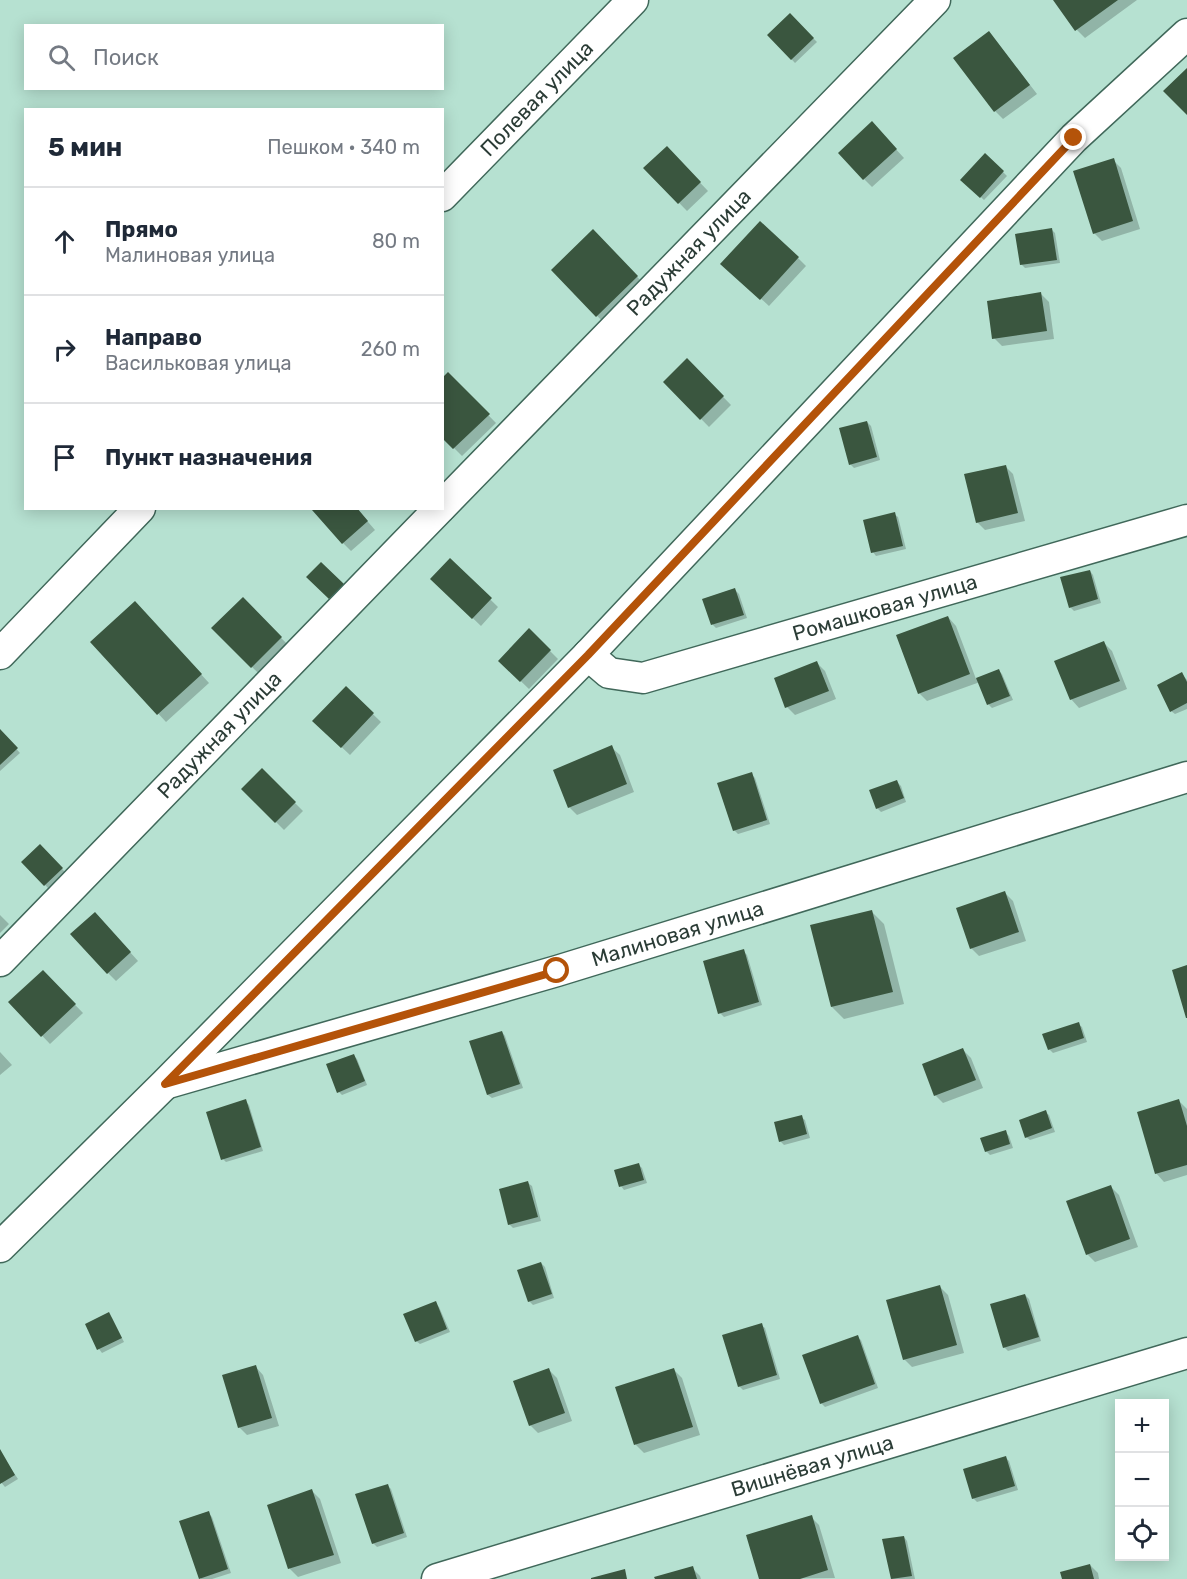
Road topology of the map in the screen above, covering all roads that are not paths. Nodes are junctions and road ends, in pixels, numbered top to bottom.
1 (633, 0) edge
2 (935, 0) edge
3 (1187, 34) edge
4 (444, 194) edge
5 (444, 504) edge
6 (139, 510) edge
7 (438, 510) edge
8 (1187, 520) edge
9 (0, 654) edge
10 (588, 655) junction
11 (1187, 777) edge
12 (0, 961) edge
13 (165, 1084) junction
14 (0, 1247) edge
15 (1187, 1353) edge
16 (436, 1579) edge

1 - 4 street, Полевая улица
2 - 5 street, Радужная улица
3 - 10 street
6 - 9 street
7 - 12 street, Радужная улица
8 - 10 street, Ромашковая улица
10 - 13 street
11 - 13 street, Малиновая улица
13 - 14 street
15 - 16 street, Вишнёвая улица

